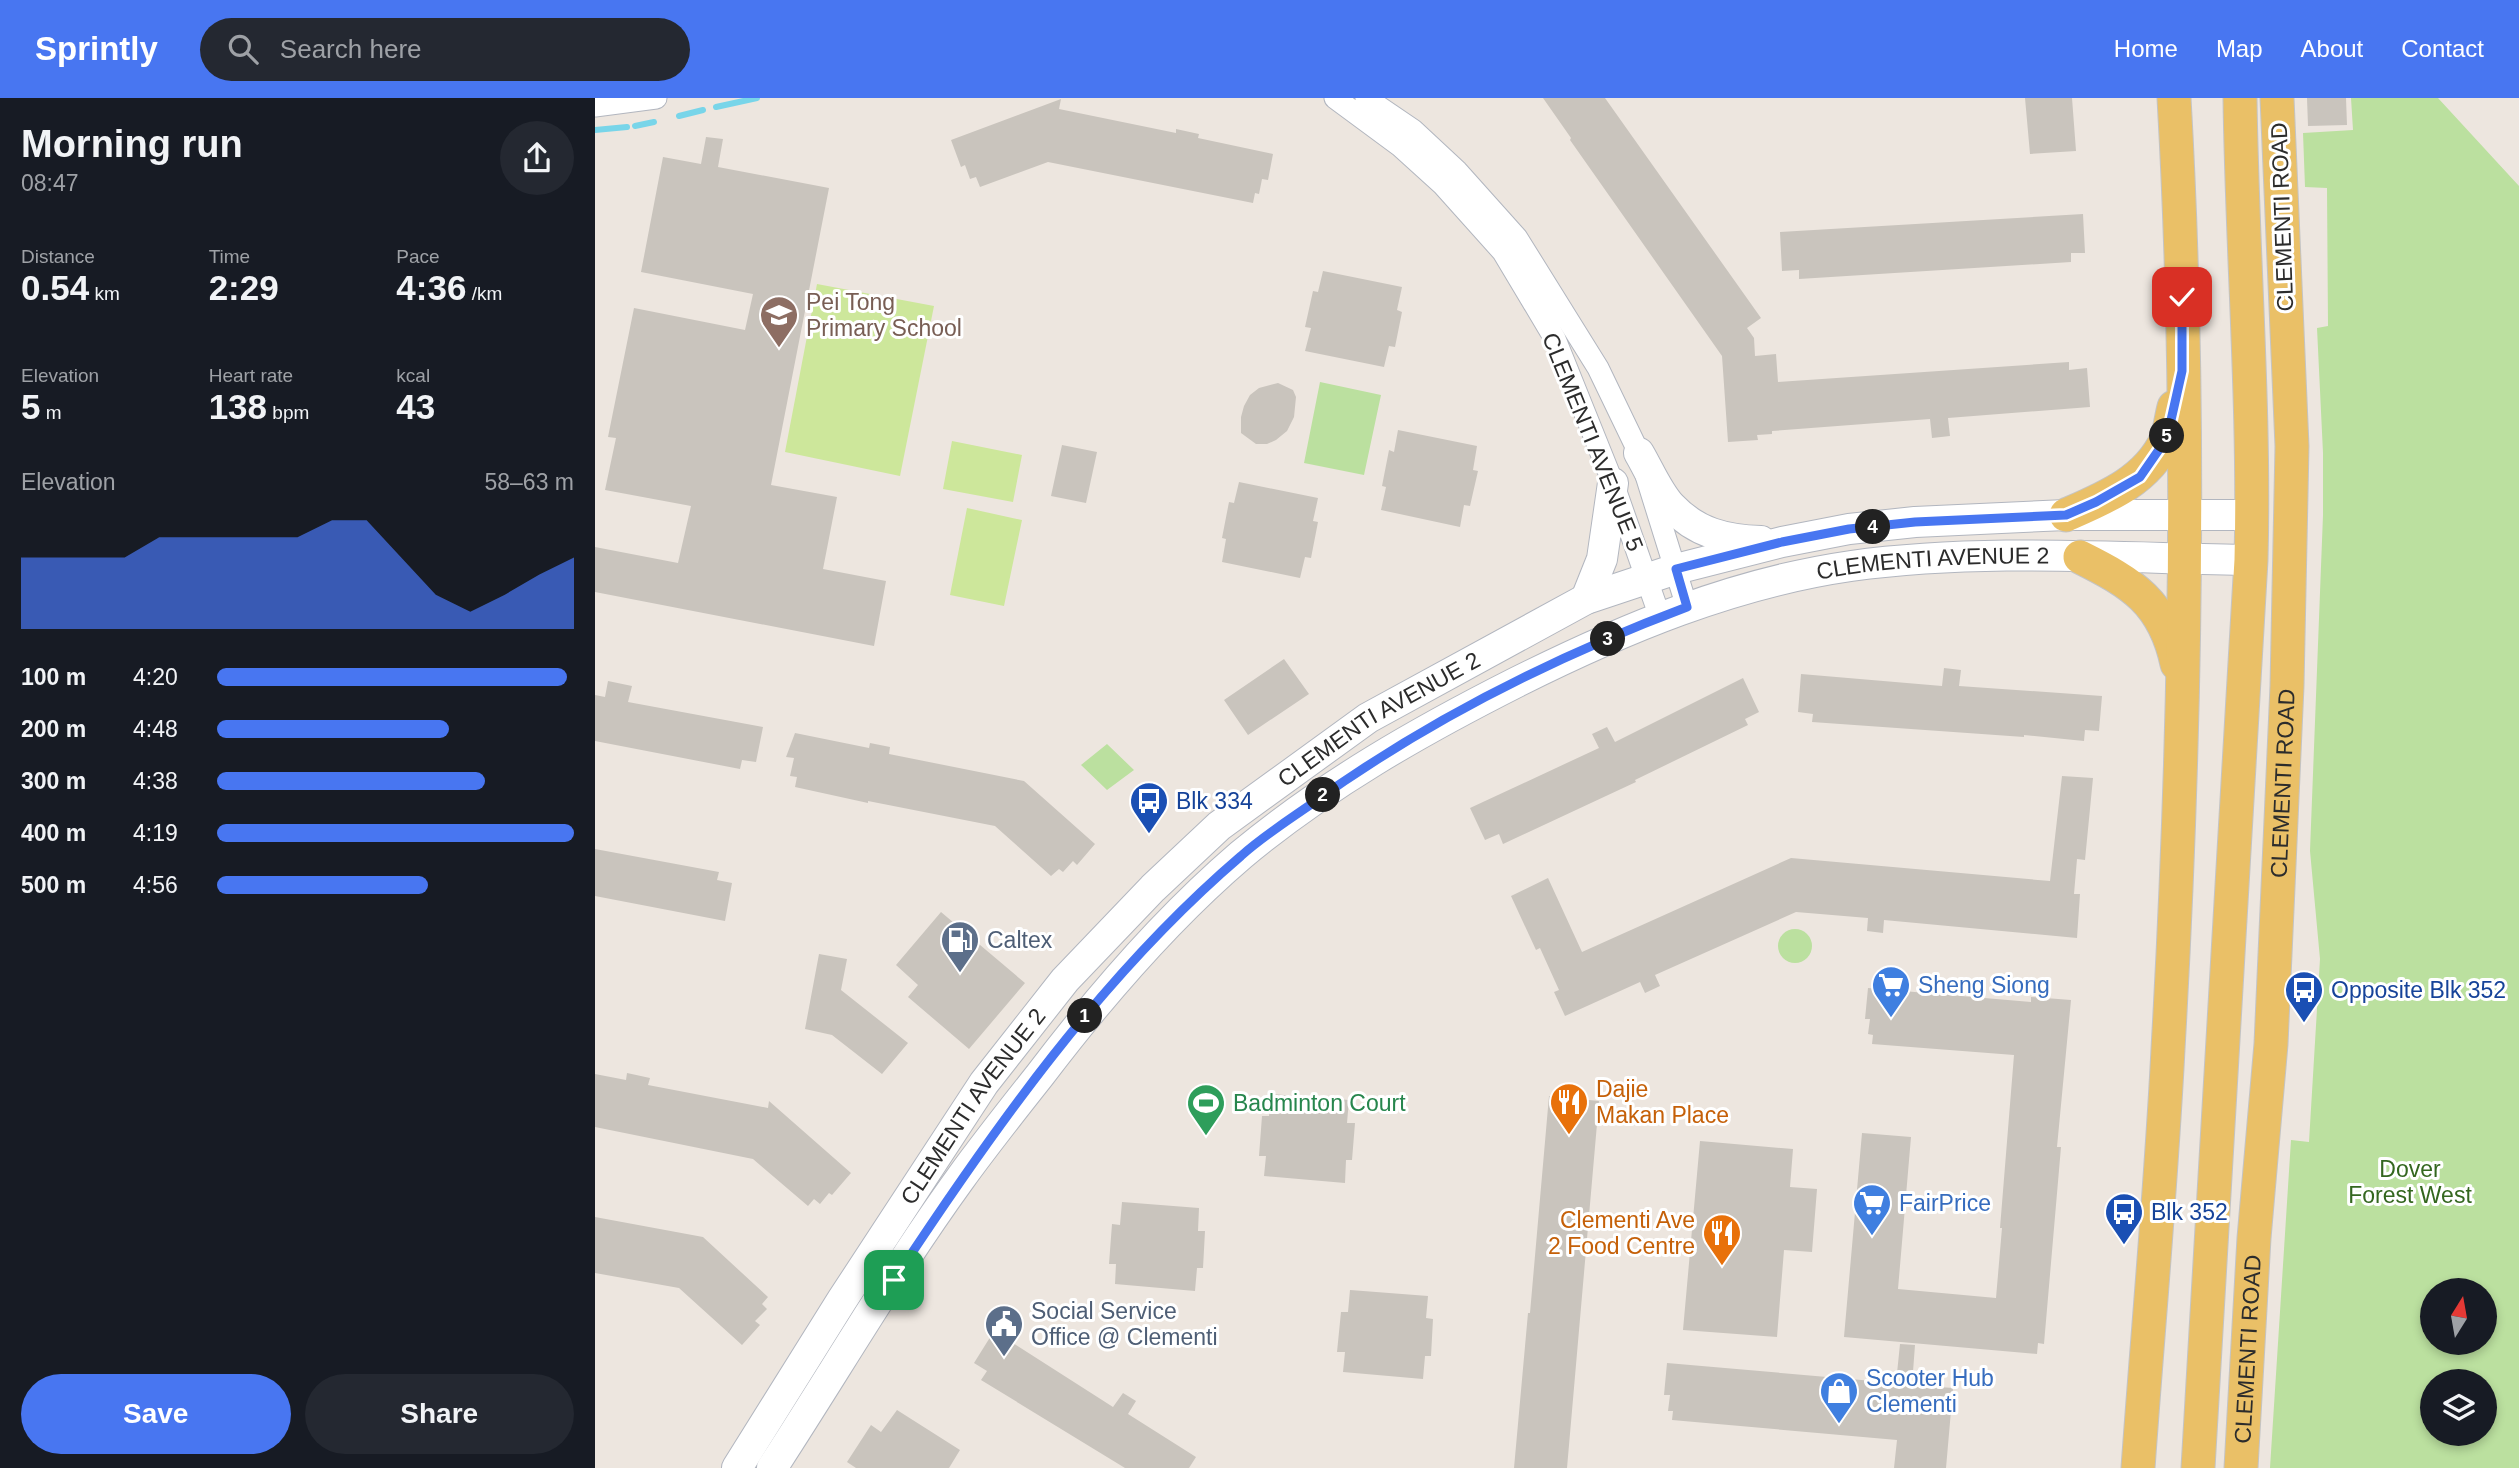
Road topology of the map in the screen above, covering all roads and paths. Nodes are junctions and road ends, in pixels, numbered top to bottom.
1 (656, 98) edge
2 (1335, 98) edge
3 (1366, 98) edge
4 (2174, 98) edge
5 (2240, 98) edge
6 (2277, 98) edge
7 (595, 106) edge
8 (2182, 371) junction
9 (1639, 453) junction
10 (1613, 483) junction
11 (2066, 515) junction
12 (2184, 515) junction
13 (2252, 515) junction
14 (1782, 542) junction
15 (2080, 557) junction
16 (2184, 559) junction
17 (2251, 560) junction
18 (1676, 569) junction
19 (1647, 579) junction
20 (1586, 599) junction
21 (1673, 612) junction
22 (1495, 648) junction
23 (1515, 683) junction
24 (2183, 690) junction
25 (2254, 1238) junction
26 (2204, 1396) junction
27 (737, 1468) edge
28 (772, 1468) edge
29 (2137, 1468) edge
30 (2198, 1468) edge
31 (2241, 1468) edge

1 - 7 street
2 - 10 street, CLEMENTI AVENUE 5
3 - 9 street, CLEMENTI AVENUE 5
4 - 8 main road
5 - 13 main road, CLEMENTI ROAD
6 - 25 main road, CLEMENTI ROAD
8 - 11 main road
8 - 12 main road
9 - 14 main road
9 - 18 street, CLEMENTI AVENUE 5
10 - 19 street, CLEMENTI AVENUE 5
10 - 20 main road
11 - 12 main road, CLEMENTI AVENUE 2
11 - 14 main road, CLEMENTI AVENUE 2
12 - 13 main road, CLEMENTI AVENUE 2
12 - 16 main road
13 - 17 main road, CLEMENTI ROAD
14 - 18 main road, CLEMENTI AVENUE 2
15 - 16 main road, CLEMENTI AVENUE 2
15 - 21 main road, CLEMENTI AVENUE 2
15 - 24 main road
16 - 17 main road, CLEMENTI AVENUE 2
16 - 24 main road
17 - 26 main road, CLEMENTI ROAD
18 - 19 main road, CLEMENTI AVENUE 2
18 - 21 street, CLEMENTI AVENUE 5
19 - 20 main road, CLEMENTI AVENUE 2
19 - 21 street, CLEMENTI AVENUE 5
20 - 22 main road, CLEMENTI AVENUE 2
21 - 23 main road, CLEMENTI AVENUE 2
22 - 23 main road
22 - 27 main road, CLEMENTI AVENUE 2
23 - 28 main road, CLEMENTI AVENUE 2
24 - 29 main road
25 - 26 main road
25 - 31 main road, CLEMENTI ROAD
26 - 30 main road, CLEMENTI ROAD

